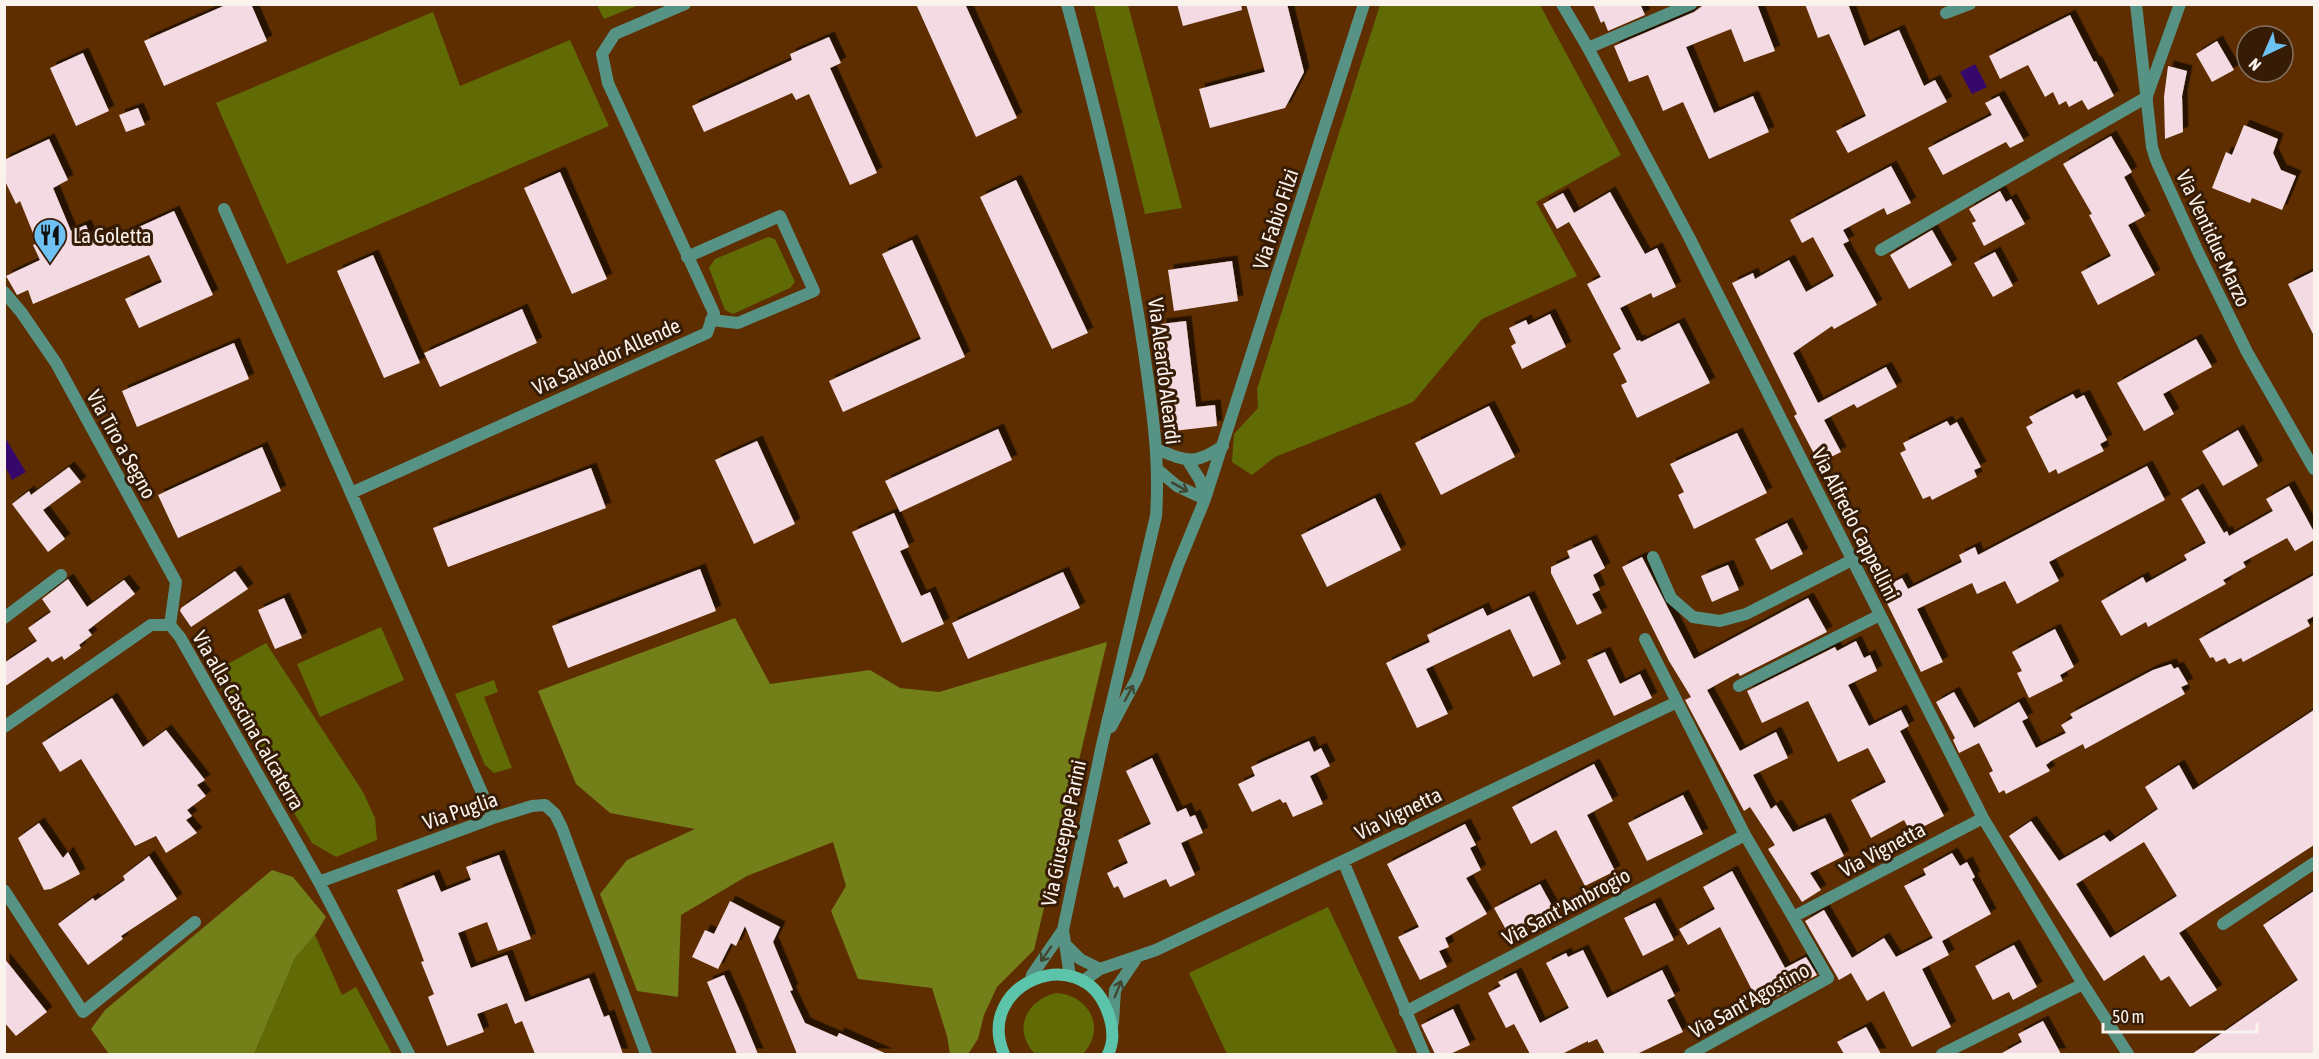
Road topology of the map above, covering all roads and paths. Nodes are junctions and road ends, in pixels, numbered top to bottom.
1 (685, 4) edge
2 (1067, 4) edge
3 (1364, 4) edge
4 (1562, 4) edge
5 (1691, 4) edge
6 (1970, 4) edge
7 (2136, 4) edge
8 (2180, 4) edge
9 (1946, 13) dead end
10 (1588, 48) junction
11 (2147, 97) junction
12 (224, 209) dead end
13 (1881, 250) dead end
14 (687, 257) junction
15 (4, 292) edge
16 (711, 320) junction
17 (1223, 446) junction
18 (1156, 449) junction
19 (1188, 461) junction
20 (1157, 469) junction
21 (2314, 469) edge
22 (351, 493) junction
23 (1205, 499) junction
24 (1653, 557) dead end
25 (1852, 560) junction
26 (61, 575) dead end
27 (1880, 615) junction
28 (4, 618) edge
29 (170, 625) junction
30 (1645, 639) dead end
31 (1739, 686) dead end
32 (1677, 702) junction
33 (4, 727) edge
34 (1102, 745) junction
35 (493, 818) junction
36 (1983, 818) junction
37 (1745, 835) junction
38 (1343, 861) junction
39 (2314, 863) edge
40 (319, 882) junction
41 (4, 890) edge
42 (1793, 917) junction
43 (195, 922) dead end
44 (2223, 924) dead end
45 (1064, 930) junction
46 (1065, 944) junction
47 (1136, 958) junction
48 (1100, 969) junction
49 (1070, 976) junction
50 (1031, 979) junction
51 (1083, 981) junction
52 (2083, 984) junction
53 (1406, 1012) junction
54 (1113, 1023) junction
55 (1113, 1051) edge
56 (1000, 1052) edge
57 (409, 1054) edge
58 (646, 1054) edge
59 (1424, 1054) edge
60 (1690, 1054) edge
61 (1942, 1054) edge
62 (2128, 1054) edge

1 - 14 street, Via Salvador Allende
2 - 18 street, Via Aleardo Aleardi
3 - 17 street, Via Fabio Filzi
4 - 10 street, Via Alfredo Cappellini
5 - 10 street
6 - 9 street
7 - 11 street, Via Ventidue Marzo
8 - 11 street
10 - 25 street, Via Alfredo Cappellini
11 - 13 street
11 - 21 street, Via Ventidue Marzo
12 - 22 street
14 - 16 street, Via Salvador Allende
14 - 16 street
15 - 29 street, Via Tiro a Segno
16 - 22 street, Via Salvador Allende
17 - 19 street
17 - 23 street, Via Fabio Filzi
18 - 19 street
18 - 20 street, Via Aleardo Aleardi
19 - 23 street
20 -> 23 street
20 - 34 street, Via Aleardo Aleardi
22 - 35 street
34 -> 23 street, Via Fabio Filzi
24 - 25 street
25 - 27 street, Via Alfredo Cappellini
26 - 28 street
27 - 31 street
27 - 36 street, Via Alfredo Cappellini
29 - 33 street, Via alla Cascina Calcaterra
29 - 40 street, Via alla Cascina Calcaterra
30 - 32 street
32 - 37 street
32 - 38 street, Via Vignetta
34 - 45 street, Via Giuseppe Parini
35 - 40 street, Via Puglia
35 - 58 street, Via Puglia
36 - 42 street, Via Vignetta
36 - 52 street, Via Alfredo Cappellini
37 - 42 street
37 - 53 street, Via Sant'Ambrogio
38 - 47 street, Via Vignetta
38 - 53 street
39 - 44 street
40 - 57 street
41 - 43 street
42 - 60 street, Via Sant'Agostino
45 - 46 street, Via Giuseppe Parini
45 -> 50 street, Via Giuseppe Parini
46 - 48 street
46 - 49 street, Via Giuseppe Parini
47 - 48 street, Via Vignetta
54 -> 47 street
48 - 51 street, Via Vignetta
49 - 50 street
49 - 51 street
50 - 56 street
51 - 54 street
52 - 61 street
52 - 62 street, Via Alfredo Cappellini
53 - 59 street
54 - 55 street

